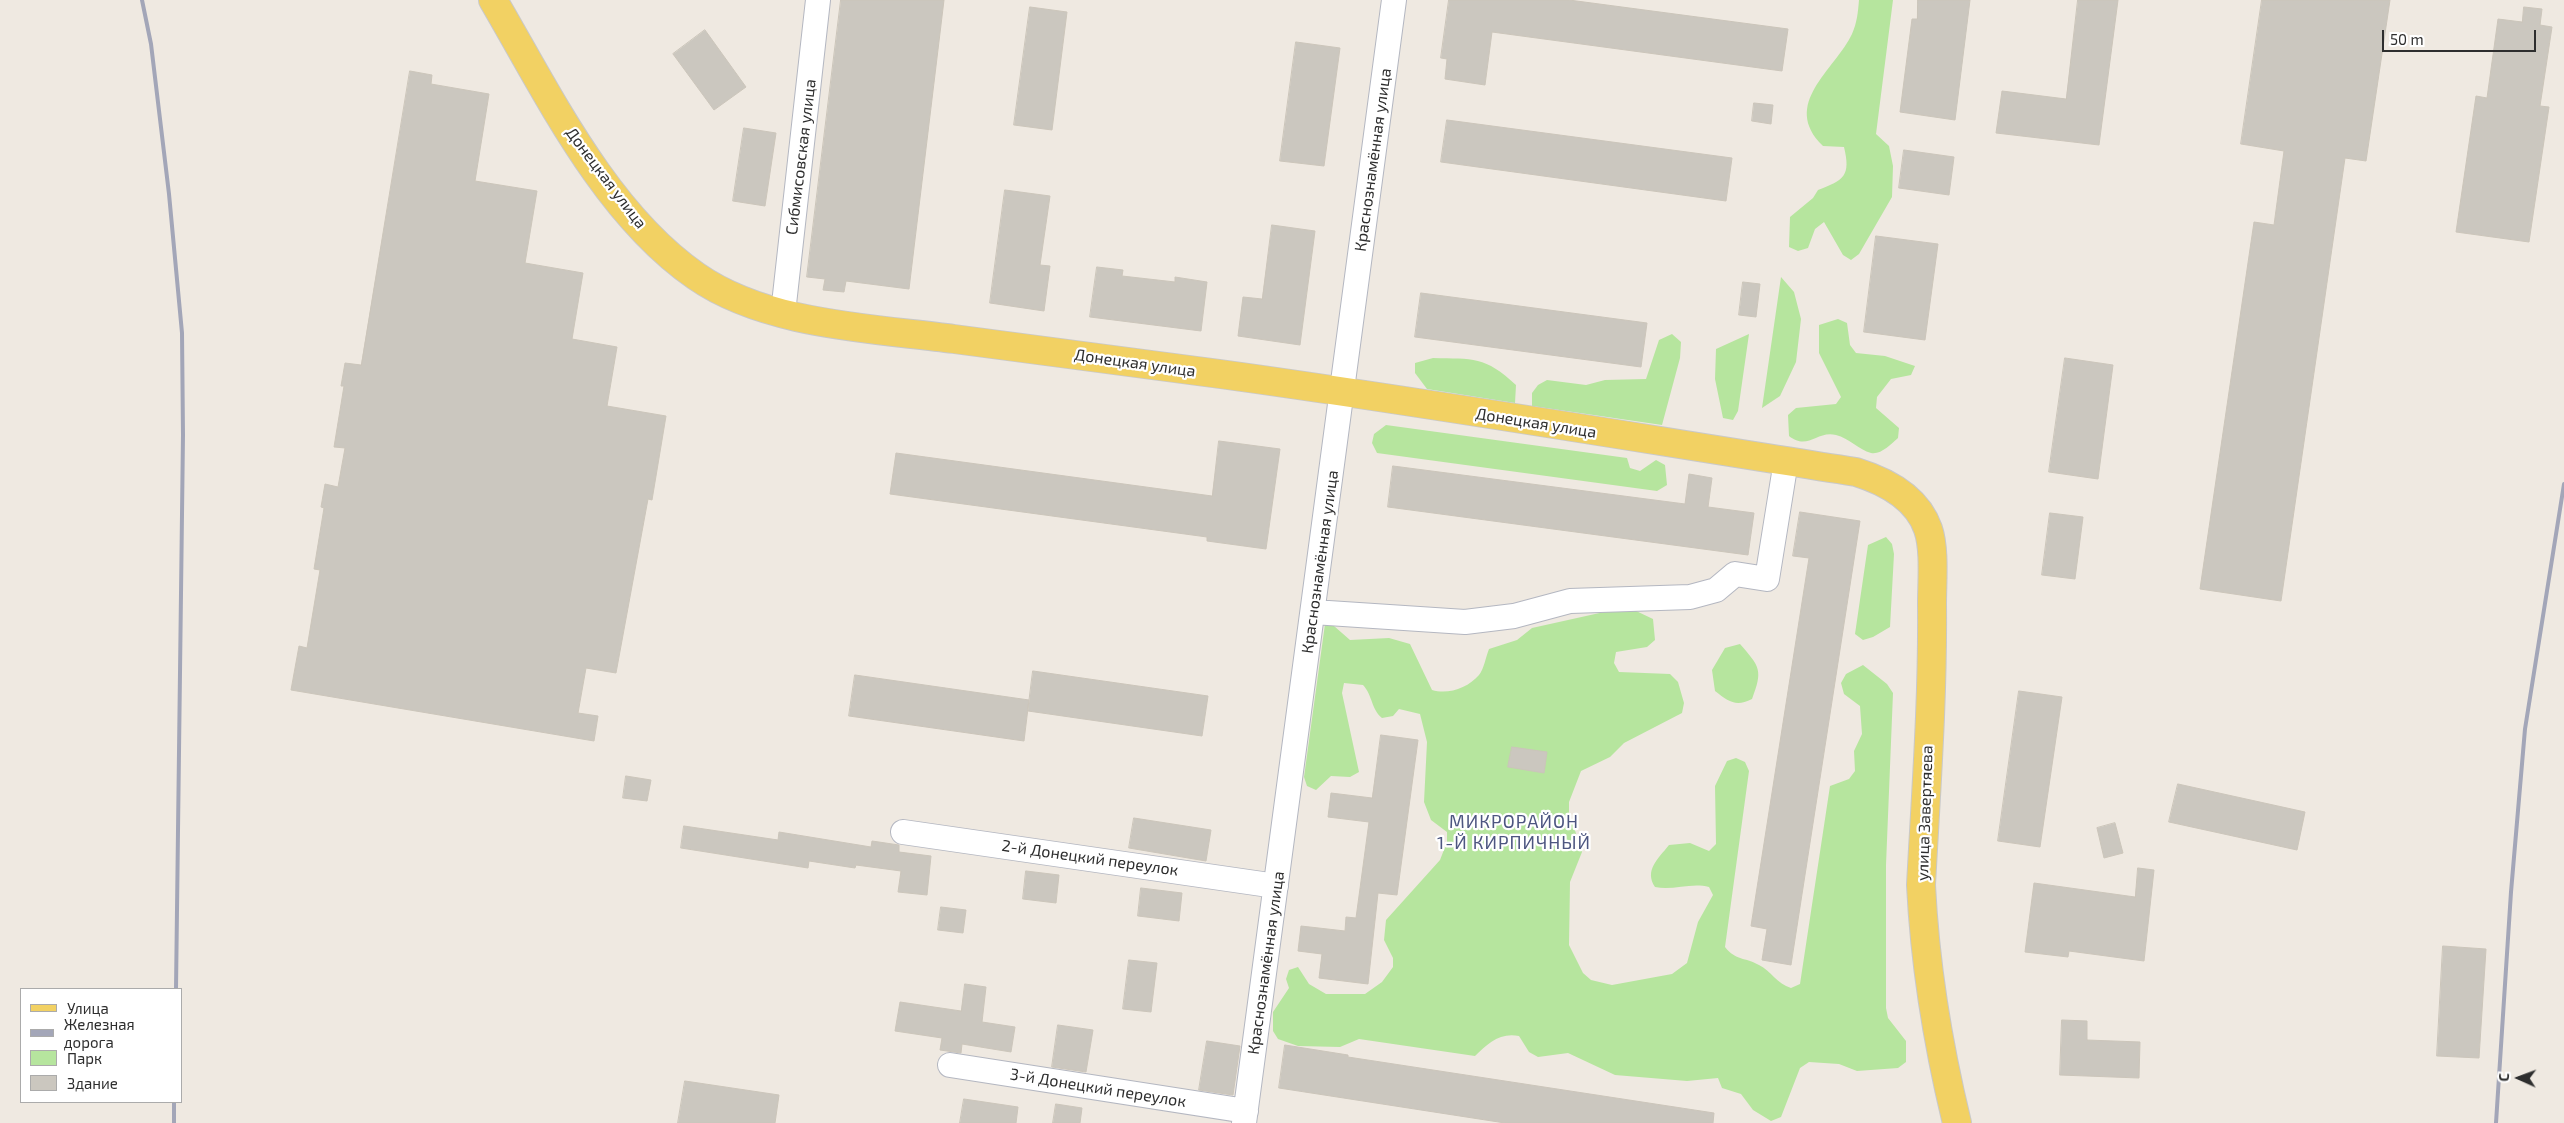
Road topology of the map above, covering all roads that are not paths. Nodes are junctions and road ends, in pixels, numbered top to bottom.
1 (493, 0) edge
2 (818, 0) edge
3 (1394, 0) edge
4 (783, 313) junction
5 (1342, 393) junction
6 (1786, 461) junction
7 (1914, 504) joint
8 (1313, 612) junction
9 (903, 832) dead end
10 (1276, 886) junction
11 (950, 1065) dead end
12 (1245, 1117) edge
13 (1957, 1123) edge

1 - 4 main road, Донецкая улица
2 - 4 street, Сибмисовская улица
3 - 5 street, Краснознамённая улица
4 - 5 main road, Донецкая улица
5 - 6 main road, Донецкая улица
5 - 8 street, Краснознамённая улица
6 - 7 main road, Донецкая улица
6 - 8 street
7 - 13 main road, улица Завертяева
8 - 10 street, Краснознамённая улица
9 - 10 street, 2-й Донецкий переулок
10 - 12 street, Краснознамённая улица
11 - 12 street, 3-й Донецкий переулок

